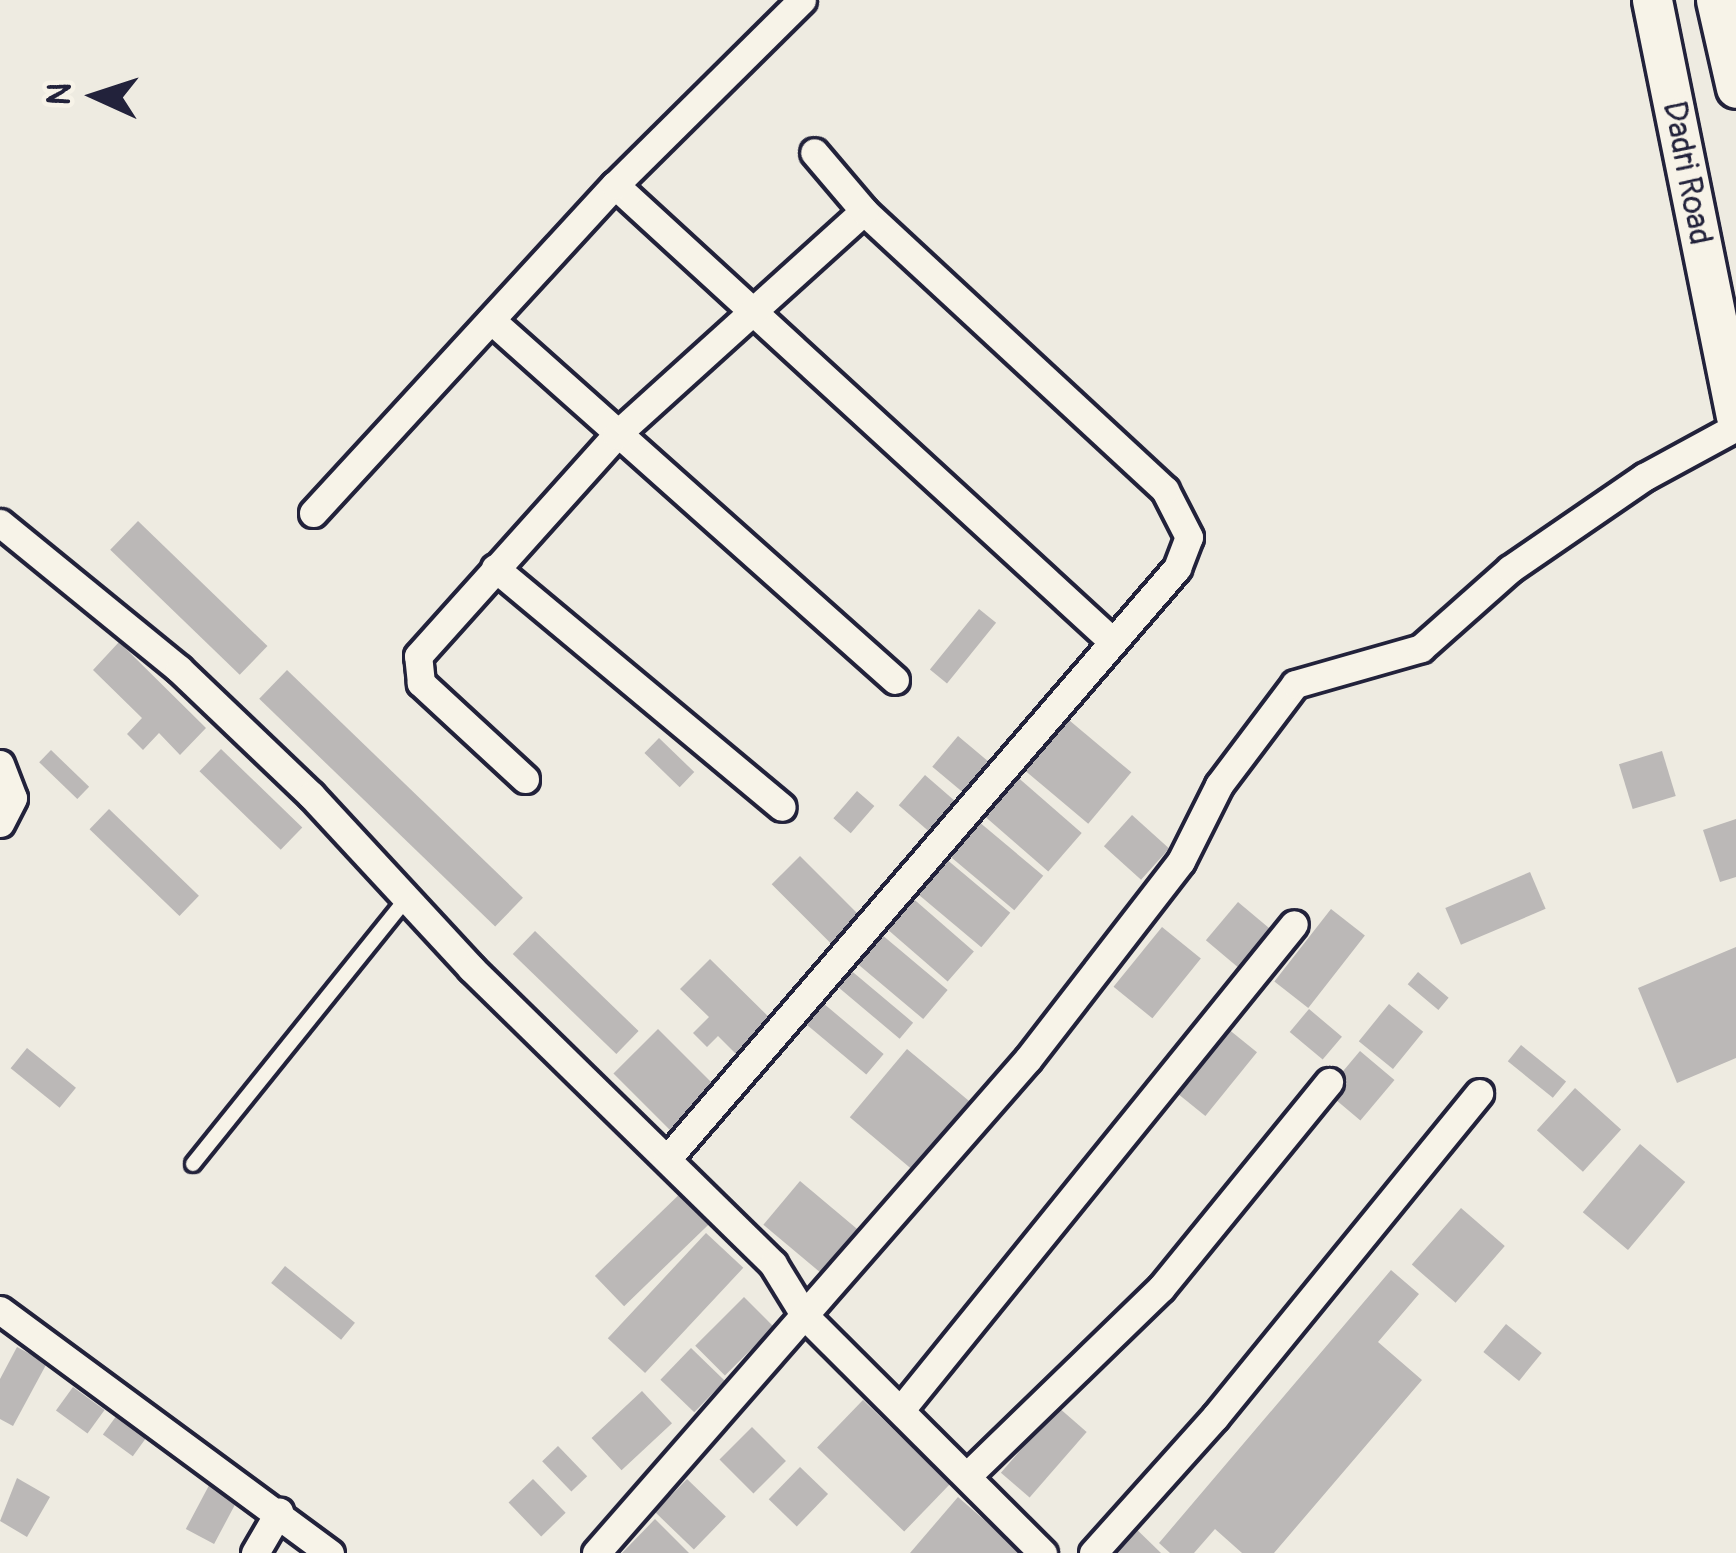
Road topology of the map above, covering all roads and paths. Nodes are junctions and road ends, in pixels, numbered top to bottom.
1 (802, 0) edge
2 (1652, 0) edge
3 (1716, 0) edge
4 (1736, 88) edge
5 (814, 152) dead end
6 (615, 185) junction
7 (864, 211) junction
8 (749, 314) junction
9 (491, 320) junction
10 (1736, 416) edge
11 (1736, 427) edge
12 (616, 435) junction
13 (313, 513) dead end
14 (0, 523) edge
15 (495, 568) junction
16 (1111, 640) junction
17 (895, 680) dead end
18 (0, 764) edge
19 (525, 778) dead end
20 (782, 807) dead end
21 (0, 824) edge
22 (407, 898) junction
23 (1294, 924) dead end
24 (1329, 1082) dead end
25 (1479, 1093) dead end
26 (668, 1159) junction
27 (193, 1164) dead end
28 (0, 1310) edge
29 (805, 1316) junction
30 (903, 1407) junction
31 (968, 1475) junction
32 (279, 1512) junction
33 (255, 1553) edge
34 (330, 1553) edge
35 (596, 1553) edge
36 (1043, 1553) edge
37 (1094, 1553) edge

1 - 6 street
2 - 10 main road, Dadri Road
3 - 4 main road, Dadri Road
5 - 7 street
6 - 8 street
6 - 9 street
7 - 8 street
7 - 16 street
8 - 12 street
8 - 16 street
9 - 12 street
9 - 13 street
11 - 29 street
12 - 15 street
12 - 17 street
14 - 22 street
15 - 19 street
15 - 20 street
16 - 26 street
18 - 21 street
22 - 26 street
22 - 27 lane
23 - 30 street
24 - 31 street
25 - 37 street
26 - 29 street
28 - 32 street
29 - 30 street
29 - 35 street
30 - 31 street
31 - 36 street
32 - 33 street
32 - 34 street

